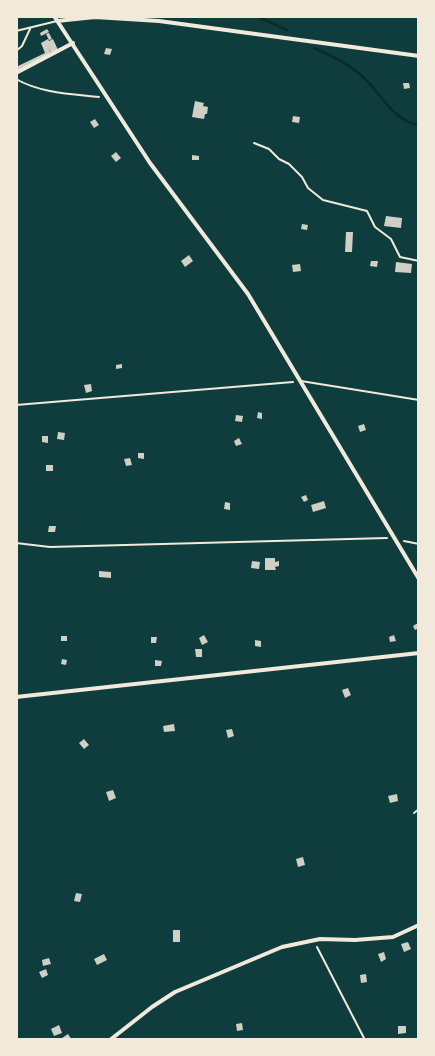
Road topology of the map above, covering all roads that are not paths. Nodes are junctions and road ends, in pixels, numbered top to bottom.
1 (54, 16) edge
2 (128, 17) edge
3 (57, 21) junction
4 (30, 29) junction
5 (16, 31) edge
6 (73, 43) junction
7 (16, 51) edge
8 (419, 56) edge
9 (16, 73) edge
10 (301, 381) junction
11 (419, 400) edge
12 (419, 579) edge
13 (419, 653) edge
14 (16, 697) edge
15 (419, 925) edge
16 (110, 1040) edge

1 - 3 street
2 - 3 street
2 - 8 street
3 - 4 lane
3 - 6 street
4 - 5 lane
4 - 7 lane
6 - 9 street
6 - 10 street
10 - 11 lane
10 - 12 street
13 - 14 street
15 - 16 street

